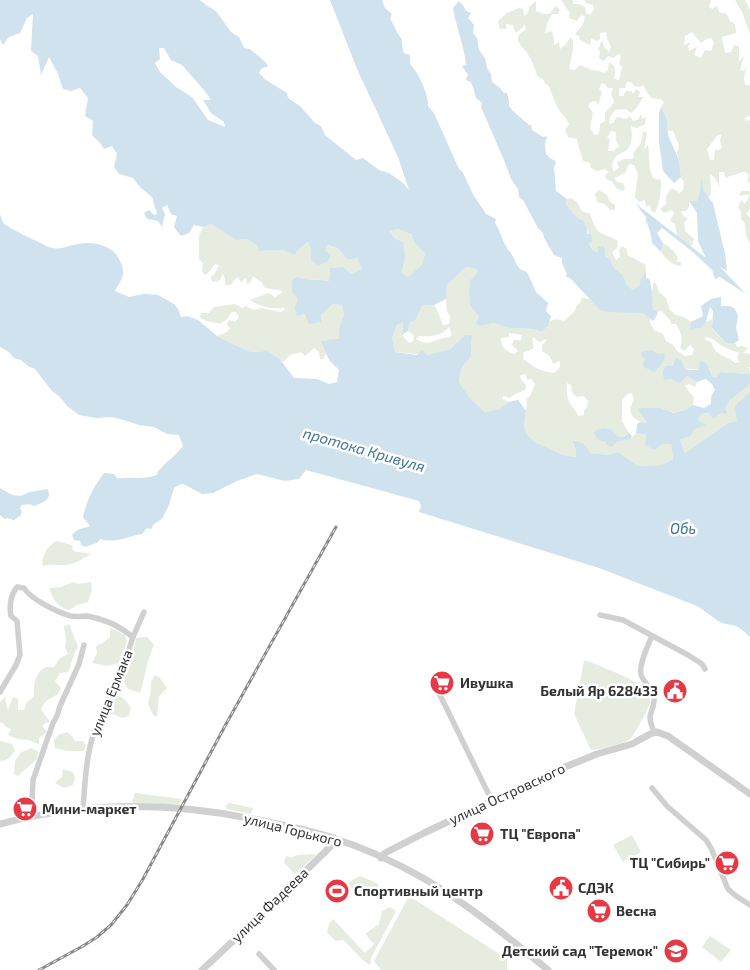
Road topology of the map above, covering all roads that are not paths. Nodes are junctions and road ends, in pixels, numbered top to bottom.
1 (144, 612) dead end
2 (600, 615) dead end
3 (652, 636) junction
4 (133, 637) junction
5 (84, 644) dead end
6 (705, 669) dead end
7 (438, 691) dead end
8 (0, 692) edge
9 (654, 732) junction
10 (652, 788) dead end
11 (750, 794) edge
12 (492, 801) junction
13 (83, 809) junction
14 (34, 816) junction
15 (0, 824) edge
16 (334, 838) junction
17 (382, 858) junction
18 (750, 905) edge
19 (259, 954) dead end
20 (202, 970) edge
21 (274, 970) edge
22 (548, 970) edge

1 - 4 street, улица Ермака
2 - 3 street
3 - 6 street
3 - 9 street
4 - 8 street, улица Ермака
4 - 13 street, улица Ермака
5 - 14 street
7 - 12 street
9 - 11 street
9 - 12 street, улица Островского
10 - 18 street
12 - 17 street, улица Островского
13 - 14 street, улица Горького
13 - 16 street, улица Горького
14 - 15 street, улица Горького
16 - 17 street, улица Горького
16 - 20 street, улица Фадеева
17 - 22 street, улица Горького
19 - 21 street

